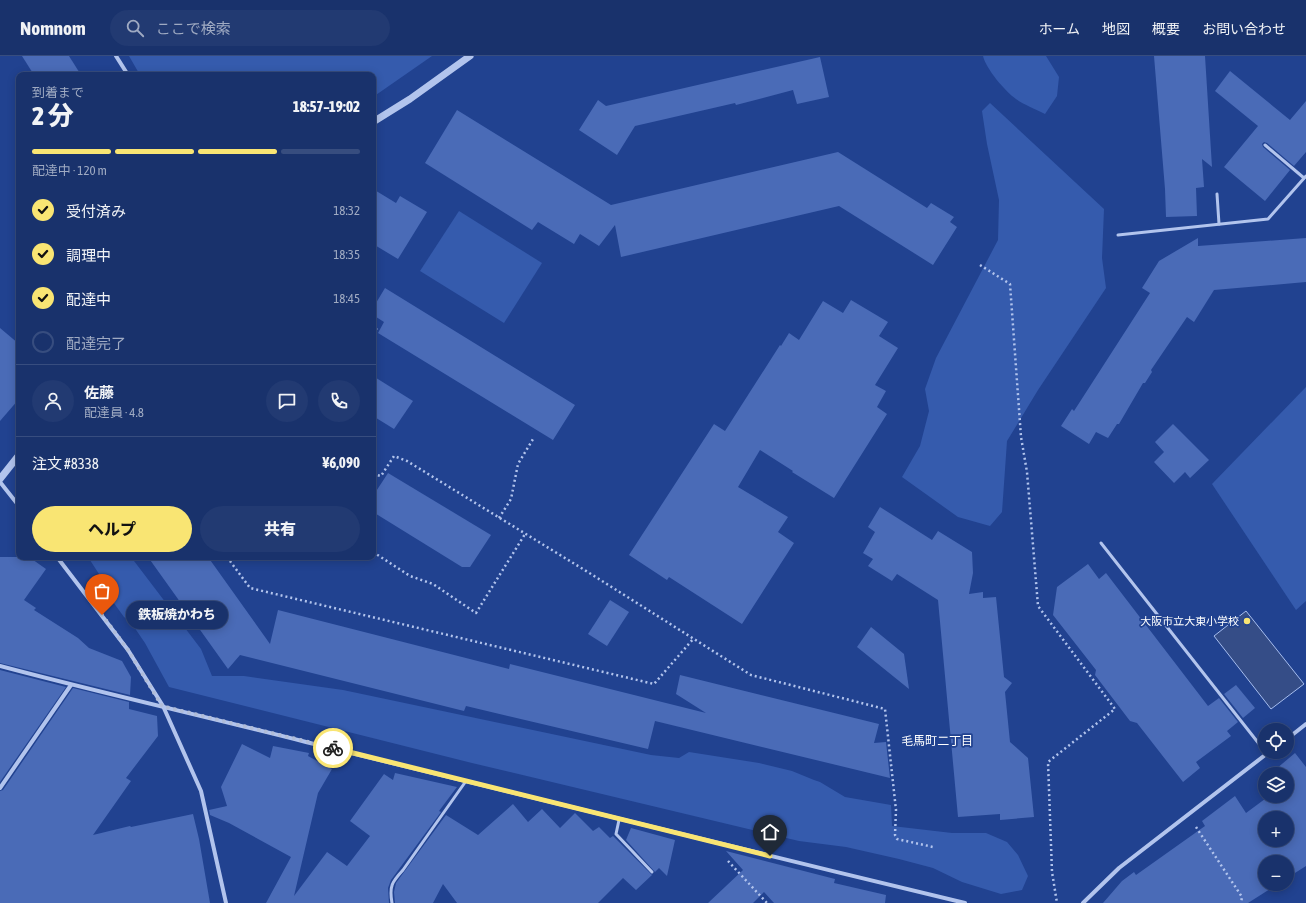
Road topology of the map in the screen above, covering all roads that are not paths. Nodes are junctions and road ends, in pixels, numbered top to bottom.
1 (116, 56) edge
2 (470, 56) edge
3 (126, 72) edge
4 (376, 120) edge
5 (1265, 145) dead end
6 (1305, 177) edge
7 (1218, 194) dead end
8 (1219, 224) junction
9 (1118, 235) dead end
10 (16, 459) edge
11 (0, 480) edge
12 (16, 502) edge
13 (1101, 543) dead end
14 (59, 560) edge
15 (0, 666) edge
16 (71, 685) junction
17 (162, 706) junction
18 (1306, 724) edge
19 (1294, 733) edge
20 (1258, 740) edge
21 (1260, 759) edge
22 (466, 781) junction
23 (0, 788) edge
24 (619, 820) junction
25 (652, 872) dead end
26 (226, 903) edge
27 (392, 903) edge
28 (965, 903) edge
29 (1083, 903) edge

1 - 3 street
2 - 4 street
5 - 6 lane
6 - 8 lane
7 - 8 lane
8 - 9 lane
10 - 11 street
11 - 12 street
13 - 20 lane
14 - 17 street
15 - 16 street
16 - 17 street
16 - 23 street
17 - 22 street
17 - 26 street
18 - 19 street
21 - 29 street
22 - 24 street
22 - 27 lane
24 - 25 lane
24 - 28 street

